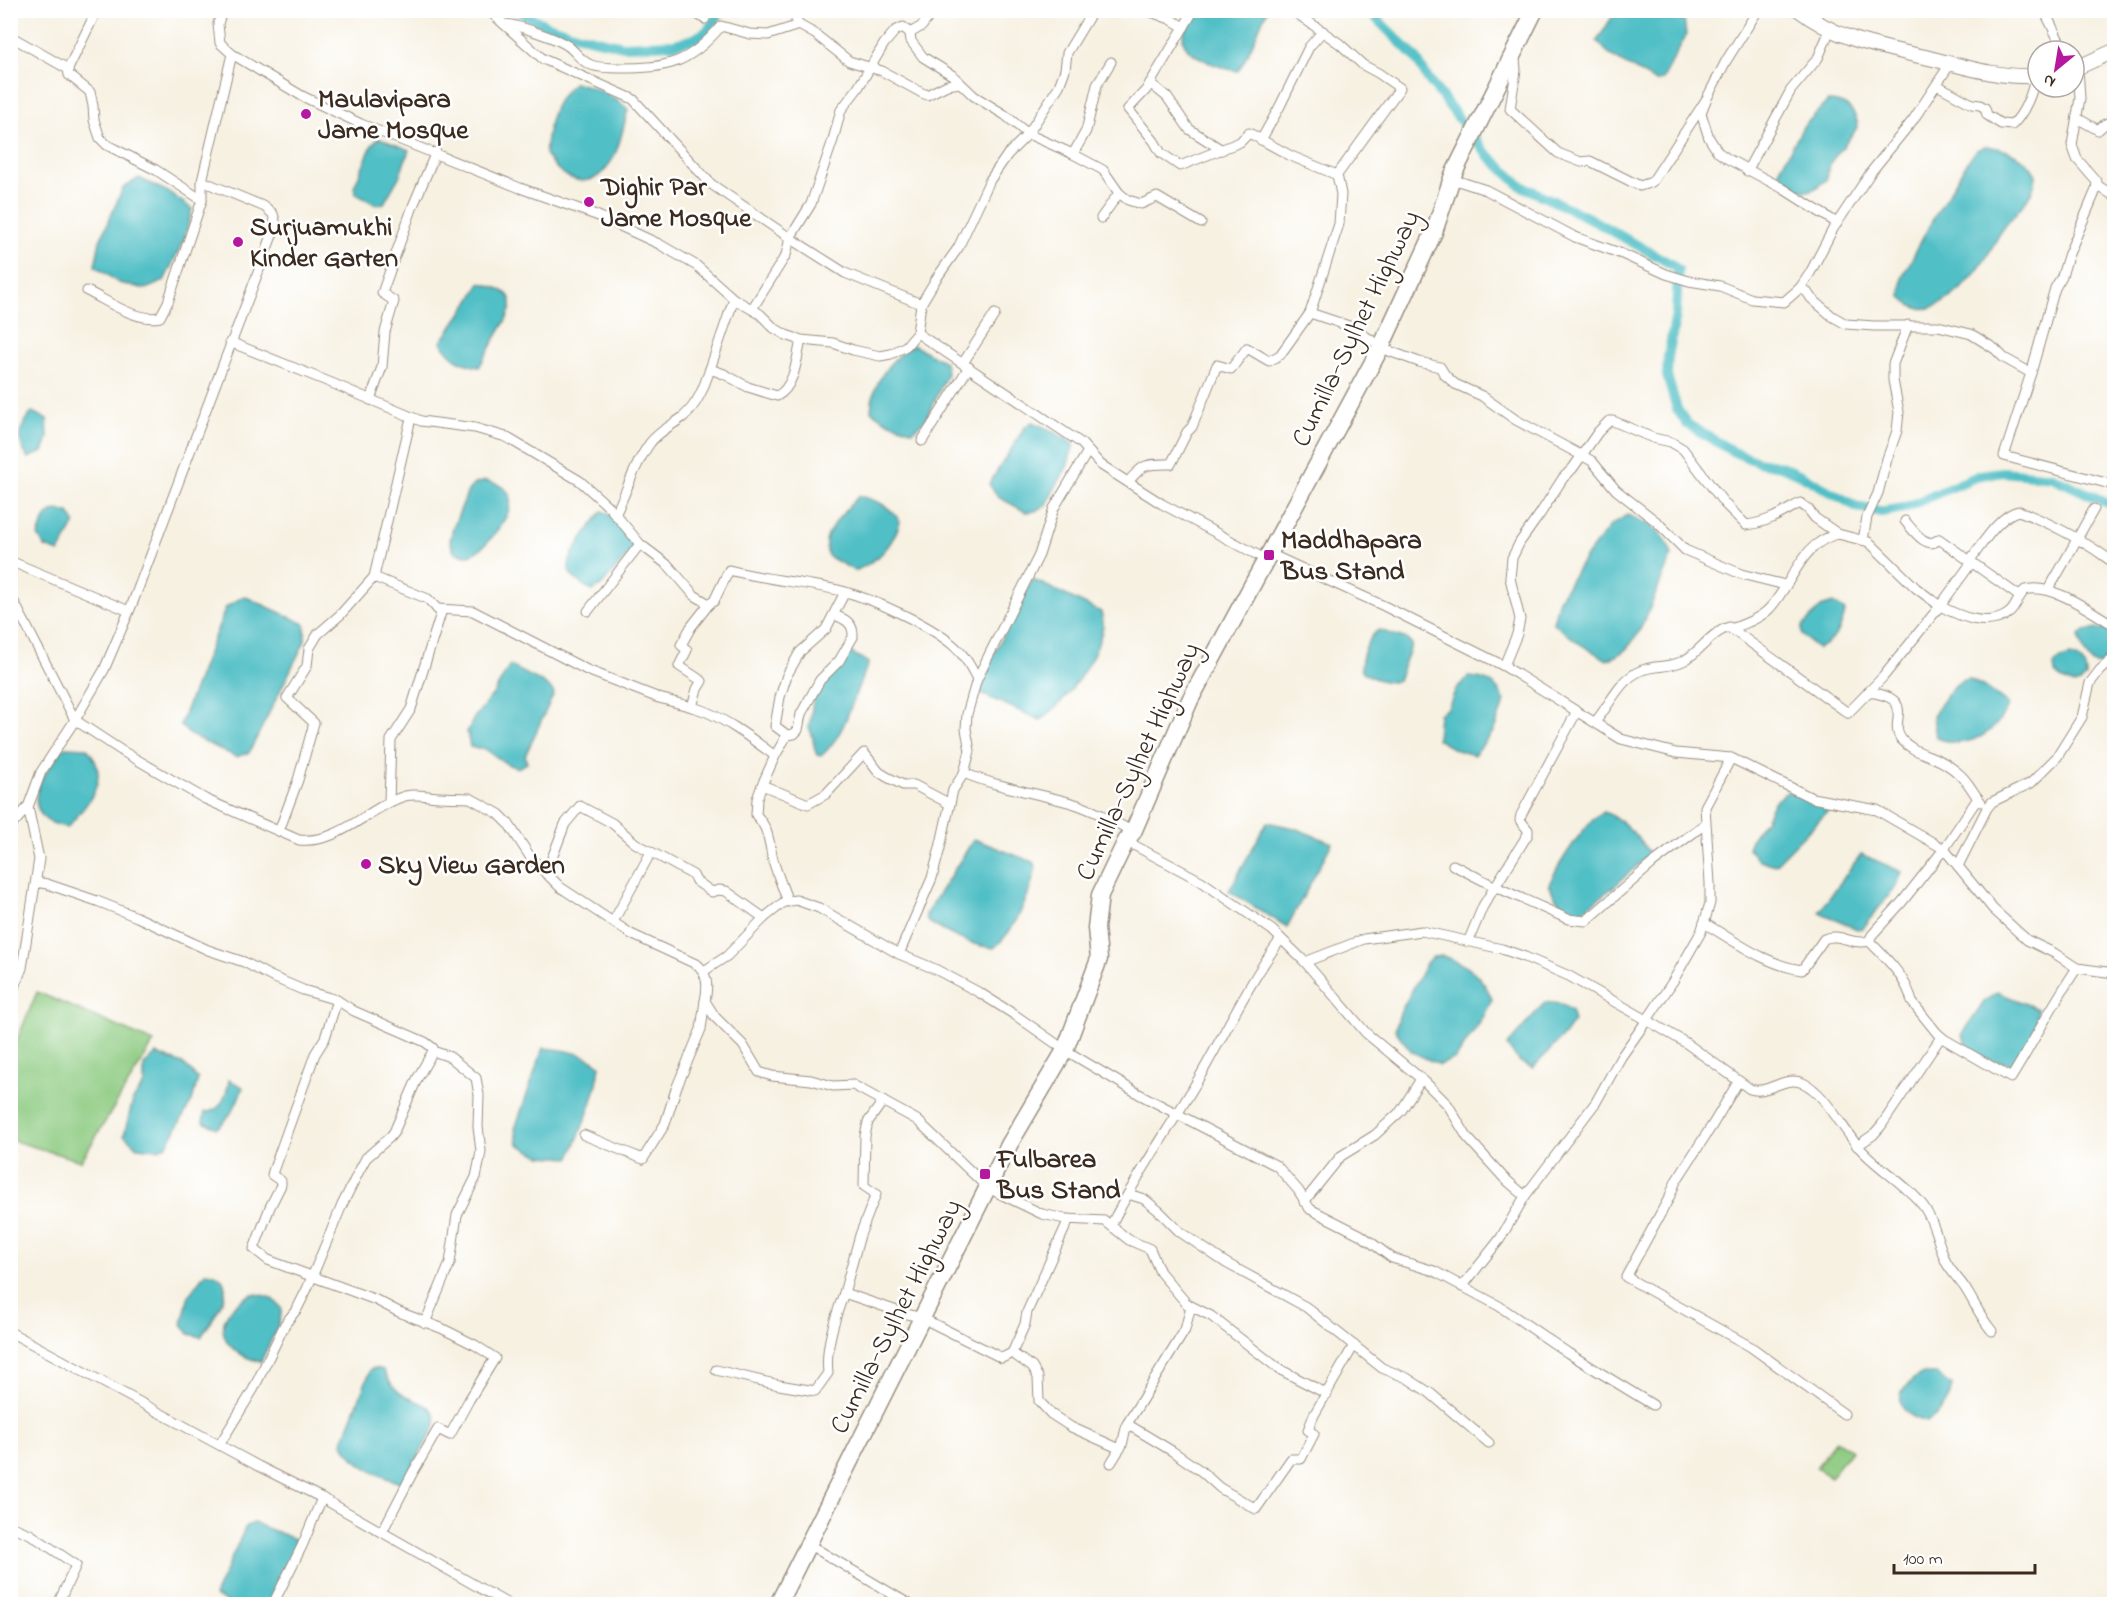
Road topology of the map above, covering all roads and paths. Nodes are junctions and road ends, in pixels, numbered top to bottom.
1 (97, 10) edge
2 (222, 10) edge
3 (488, 10) edge
4 (691, 10) edge
5 (798, 10) edge
6 (934, 10) edge
7 (1093, 10) edge
8 (1146, 10) edge
9 (1194, 10) edge
10 (1292, 10) edge
11 (1535, 10) edge
12 (1758, 10) edge
13 (1799, 10) edge
14 (2044, 10) edge
15 (705, 19) dead end
16 (504, 24) junction
17 (799, 25) junction
18 (1184, 27) junction
19 (1830, 30) junction
20 (1323, 31) junction
21 (910, 33) junction
22 (10, 36) edge
23 (2058, 39) edge
24 (1515, 51) junction
25 (2115, 51) edge
26 (232, 54) junction
27 (1111, 62) dead end
28 (1950, 64) junction
29 (2086, 64) edge
30 (870, 68) junction
31 (68, 69) junction
32 (2026, 77) edge
33 (960, 83) junction
34 (1150, 83) junction
35 (1937, 85) junction
36 (1706, 99) junction
37 (2028, 99) edge
38 (2080, 99) edge
39 (2078, 118) junction
40 (2115, 120) edge
41 (1028, 134) junction
42 (1261, 140) junction
43 (1222, 150) junction
44 (436, 152) junction
45 (1073, 154) junction
46 (1747, 171) junction
47 (1337, 175) junction
48 (1453, 177) junction
49 (202, 181) junction
50 (2097, 185) junction
51 (1119, 193) junction
52 (2115, 196) edge
53 (202, 200) junction
54 (1101, 218) dead end
55 (1201, 223) dead end
56 (1838, 223) junction
57 (790, 238) junction
58 (1800, 288) junction
59 (87, 291) dead end
60 (734, 299) junction
61 (921, 304) junction
62 (752, 309) junction
63 (1310, 313) junction
64 (995, 314) dead end
65 (1908, 325) junction
66 (917, 333) junction
67 (801, 339) junction
68 (230, 342) junction
69 (1381, 347) junction
70 (966, 365) junction
71 (710, 369) junction
72 (2031, 373) junction
73 (370, 400) junction
74 (411, 418) junction
75 (922, 441) dead end
76 (1088, 451) junction
77 (1582, 455) junction
78 (1128, 482) junction
79 (2115, 485) edge
80 (2094, 509) dead end
81 (615, 515) junction
82 (1905, 522) dead end
83 (1838, 534) junction
84 (2077, 538) junction
85 (1863, 540) junction
86 (640, 544) junction
87 (1266, 556) junction
88 (10, 561) edge
89 (1971, 561) junction
90 (2115, 562) edge
91 (374, 577) junction
92 (1785, 585) junction
93 (2048, 590) junction
94 (845, 592) junction
95 (10, 594) edge
96 (2019, 596) junction
97 (709, 604) junction
98 (1940, 606) junction
99 (437, 609) junction
100 (129, 610) junction
101 (588, 611) dead end
102 (834, 615) junction
103 (2115, 625) edge
104 (1731, 629) junction
105 (2115, 658) edge
106 (1504, 666) junction
107 (977, 679) junction
108 (1868, 692) junction
109 (692, 707) junction
110 (1577, 711) junction
111 (75, 720) junction
112 (1595, 722) junction
113 (787, 735) junction
114 (775, 756) junction
115 (1731, 758) junction
116 (964, 772) junction
117 (762, 785) junction
118 (1978, 798) junction
119 (389, 802) junction
120 (950, 804) junction
121 (28, 807) junction
122 (1987, 808) junction
123 (1705, 824) junction
124 (10, 827) edge
125 (279, 831) junction
126 (1130, 836) junction
127 (1944, 849) junction
128 (651, 852) junction
129 (1453, 865) dead end
130 (1958, 866) junction
131 (546, 874) junction
132 (36, 882) junction
133 (1494, 886) junction
134 (788, 902) junction
135 (764, 918) junction
136 (613, 922) junction
137 (1704, 922) junction
138 (1281, 939) junction
139 (1869, 941) junction
140 (1468, 942) junction
141 (899, 954) junction
142 (1305, 962) junction
143 (2077, 968) junction
144 (704, 971) junction
145 (2115, 973) edge
146 (10, 998) edge
147 (336, 1000) junction
148 (705, 1001) junction
149 (1647, 1020) junction
150 (1941, 1037) junction
151 (1065, 1050) junction
152 (433, 1051) junction
153 (1421, 1079) junction
154 (1738, 1082) junction
155 (883, 1101) junction
156 (1177, 1114) junction
157 (584, 1135) dead end
158 (1857, 1146) junction
159 (988, 1188) junction
160 (1128, 1194) junction
161 (1525, 1196) junction
162 (1304, 1202) junction
163 (1070, 1219) junction
164 (1111, 1225) junction
165 (312, 1278) junction
166 (1462, 1287) junction
167 (844, 1293) junction
168 (1191, 1306) junction
169 (922, 1318) junction
170 (425, 1323) junction
171 (1992, 1330) dead end
172 (10, 1332) edge
173 (1354, 1345) junction
174 (1012, 1353) junction
175 (716, 1370) dead end
176 (1327, 1394) junction
177 (1653, 1406) dead end
178 (1845, 1414) dead end
179 (1127, 1424) junction
180 (1489, 1443) dead end
181 (220, 1444) junction
182 (1120, 1449) junction
183 (1111, 1463) dead end
184 (322, 1498) junction
185 (10, 1526) edge
186 (382, 1532) junction
187 (808, 1544) junction
188 (58, 1605) edge
189 (273, 1605) edge
190 (508, 1605) edge
191 (778, 1605) edge
192 (909, 1605) edge

1 - 31 street
2 - 26 street
3 - 16 street
4 - 15 street
5 - 17 street
6 - 21 street
7 - 41 street
8 - 18 street
9 - 18 street
10 - 20 street
11 - 24 highway, Cumilla-Sylhet Highway
12 - 36 street
13 - 19 street
14 - 23 street
16 - 17 street
16 - 57 street
17 - 30 street
18 - 34 street
19 - 28 street
19 - 46 street
20 - 42 street
20 - 47 street
21 - 30 street
21 - 33 street
22 - 31 street
24 - 36 street
24 - 48 highway, Cumilla-Sylhet Highway
25 - 29 street
26 - 44 street
26 - 49 street
27 - 45 street
28 - 32 street
28 - 35 street
30 - 33 street
30 - 57 street
31 - 53 street
33 - 41 street
34 - 43 street
34 - 43 street
35 - 37 street
35 - 56 street
36 - 46 street
38 - 39 street
39 - 40 street
39 - 50 street
41 - 45 street
41 - 61 street
42 - 43 street
42 - 47 street
44 - 60 street
44 - 73 street
45 - 51 street
46 - 56 street
47 - 63 street
48 - 58 street
48 - 69 highway, Cumilla-Sylhet Highway
49 - 53 street
49 - 68 street
50 - 52 street
50 - 72 street
51 - 54 street
51 - 55 street
53 - 59 street
56 - 58 street
57 - 61 street
57 - 62 street
58 - 65 street
60 - 62 street
60 - 71 street
61 - 66 street
62 - 67 street
63 - 69 street
63 - 78 street
64 - 70 street
65 - 72 street
65 - 85 street
66 - 67 street
66 - 70 street
67 - 71 street
68 - 73 street
68 - 100 street
69 - 77 street
69 - 87 highway, Cumilla-Sylhet Highway
70 - 75 street
70 - 76 street
71 - 81 street
72 - 79 street
73 - 74 street
74 - 81 street
74 - 91 street
76 - 78 street
76 - 107 street
77 - 83 street
77 - 92 street
77 - 106 street
78 - 87 street
80 - 84 street
81 - 86 street
82 - 89 street
83 - 85 street
83 - 92 street
84 - 89 street
84 - 90 street
84 - 93 street
85 - 98 street
86 - 97 street
86 - 101 street
87 - 106 street
87 - 126 highway, Cumilla-Sylhet Highway
88 - 100 street
89 - 96 street
89 - 98 street
91 - 99 street
91 - 125 street
92 - 104 street
93 - 96 street
93 - 103 street
94 - 97 street
94 - 102 street
94 - 107 street
95 - 111 street
96 - 98 street
97 - 109 street
98 - 108 street
99 - 109 street
99 - 119 street
100 - 111 street
102 - 113 street
102 - 113 street
104 - 108 street
104 - 112 street
105 - 122 street
106 - 110 street
107 - 116 street
108 - 118 street
109 - 114 street
110 - 112 street
110 - 133 street
111 - 121 street
111 - 125 street
112 - 115 street
113 - 114 street
114 - 117 street
115 - 123 street
115 - 127 street
116 - 120 street
116 - 126 street
117 - 120 street
117 - 134 street
118 - 122 street
118 - 127 street
119 - 125 street
119 - 131 street
120 - 141 street
121 - 124 street
121 - 132 street
122 - 130 street
123 - 133 street
123 - 137 street
126 - 138 street
126 - 151 highway, Cumilla-Sylhet Highway
127 - 130 street
127 - 139 street
128 - 131 street
128 - 135 street
128 - 136 street
129 - 133 street
130 - 143 street
131 - 136 street
132 - 146 street
132 - 147 street
133 - 140 street
134 - 135 street
134 - 141 street
135 - 144 street
136 - 144 street
137 - 139 street
137 - 149 street
138 - 142 street
138 - 156 street
139 - 150 street
140 - 142 street
140 - 149 street
141 - 151 street
142 - 153 street
143 - 145 street
143 - 150 street
144 - 148 street
147 - 152 street
147 - 165 street
148 - 155 street
148 - 157 street
149 - 154 street
149 - 161 street
150 - 158 street
151 - 156 street
151 - 159 highway, Cumilla-Sylhet Highway
152 - 165 street
152 - 170 street
153 - 161 street
153 - 162 street
154 - 158 street
154 - 178 street
155 - 159 street
155 - 167 street
156 - 160 street
156 - 162 street
158 - 171 street
159 - 163 street
159 - 169 highway, Cumilla-Sylhet Highway
160 - 164 street
160 - 173 street
161 - 166 street
162 - 166 street
163 - 164 street
163 - 174 street
164 - 168 street
165 - 170 street
165 - 181 street
166 - 177 street
167 - 169 street
167 - 175 street
168 - 176 street
168 - 179 street
169 - 174 street
169 - 187 highway, Cumilla-Sylhet Highway
170 - 186 street
172 - 181 street
173 - 176 street
173 - 180 street
174 - 182 street
176 - 179 street
179 - 182 street
181 - 184 street
182 - 183 street
184 - 186 street
184 - 189 street
185 - 188 street
186 - 190 street
187 - 191 highway, Cumilla-Sylhet Highway
187 - 192 street

